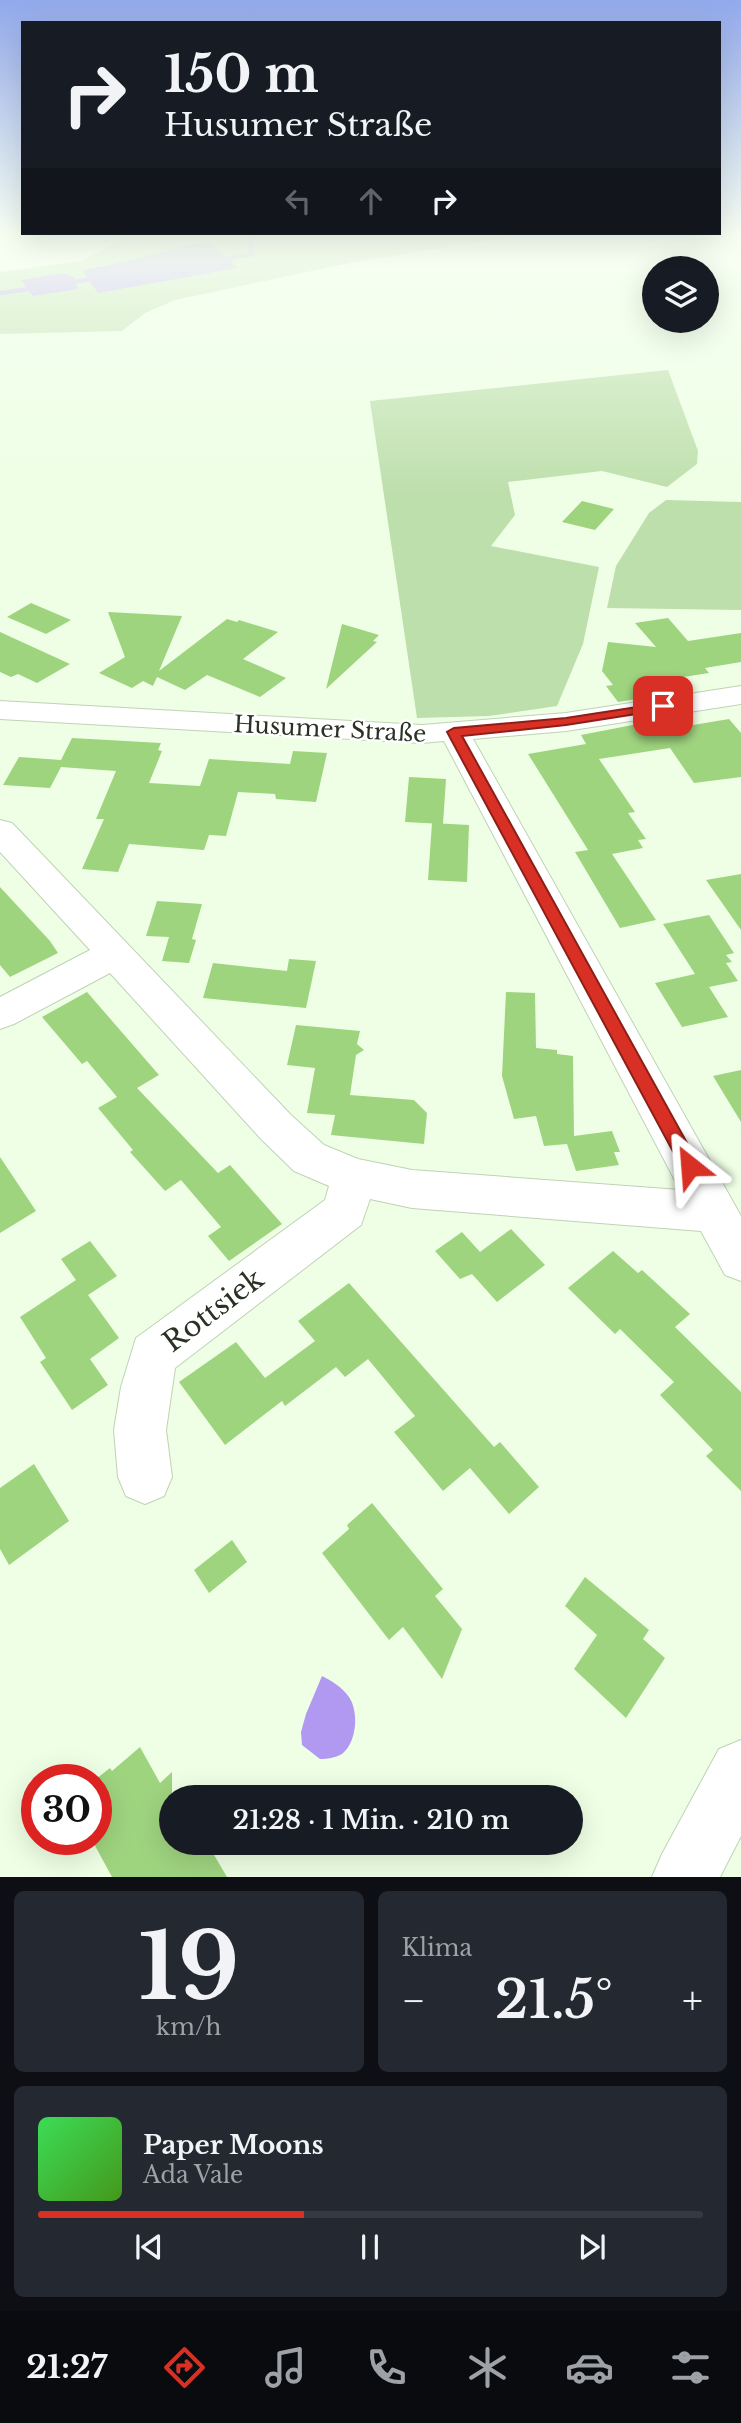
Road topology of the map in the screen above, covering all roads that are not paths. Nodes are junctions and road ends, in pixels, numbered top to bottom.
1 (741, 695) edge
2 (0, 710) edge
3 (454, 732) junction
4 (0, 831) edge
5 (114, 954) junction
6 (0, 1014) edge
7 (353, 1177) junction
8 (715, 1212) junction
9 (741, 1259) edge
10 (145, 1478) dead end
11 (741, 1771) edge
12 (685, 1877) edge

1 - 3 street, Husumer Straße
2 - 3 street, Husumer Straße
3 - 8 street
4 - 5 street
5 - 6 street
5 - 7 street
7 - 8 street
7 - 10 street, Rottsiek
8 - 9 street
11 - 12 street

